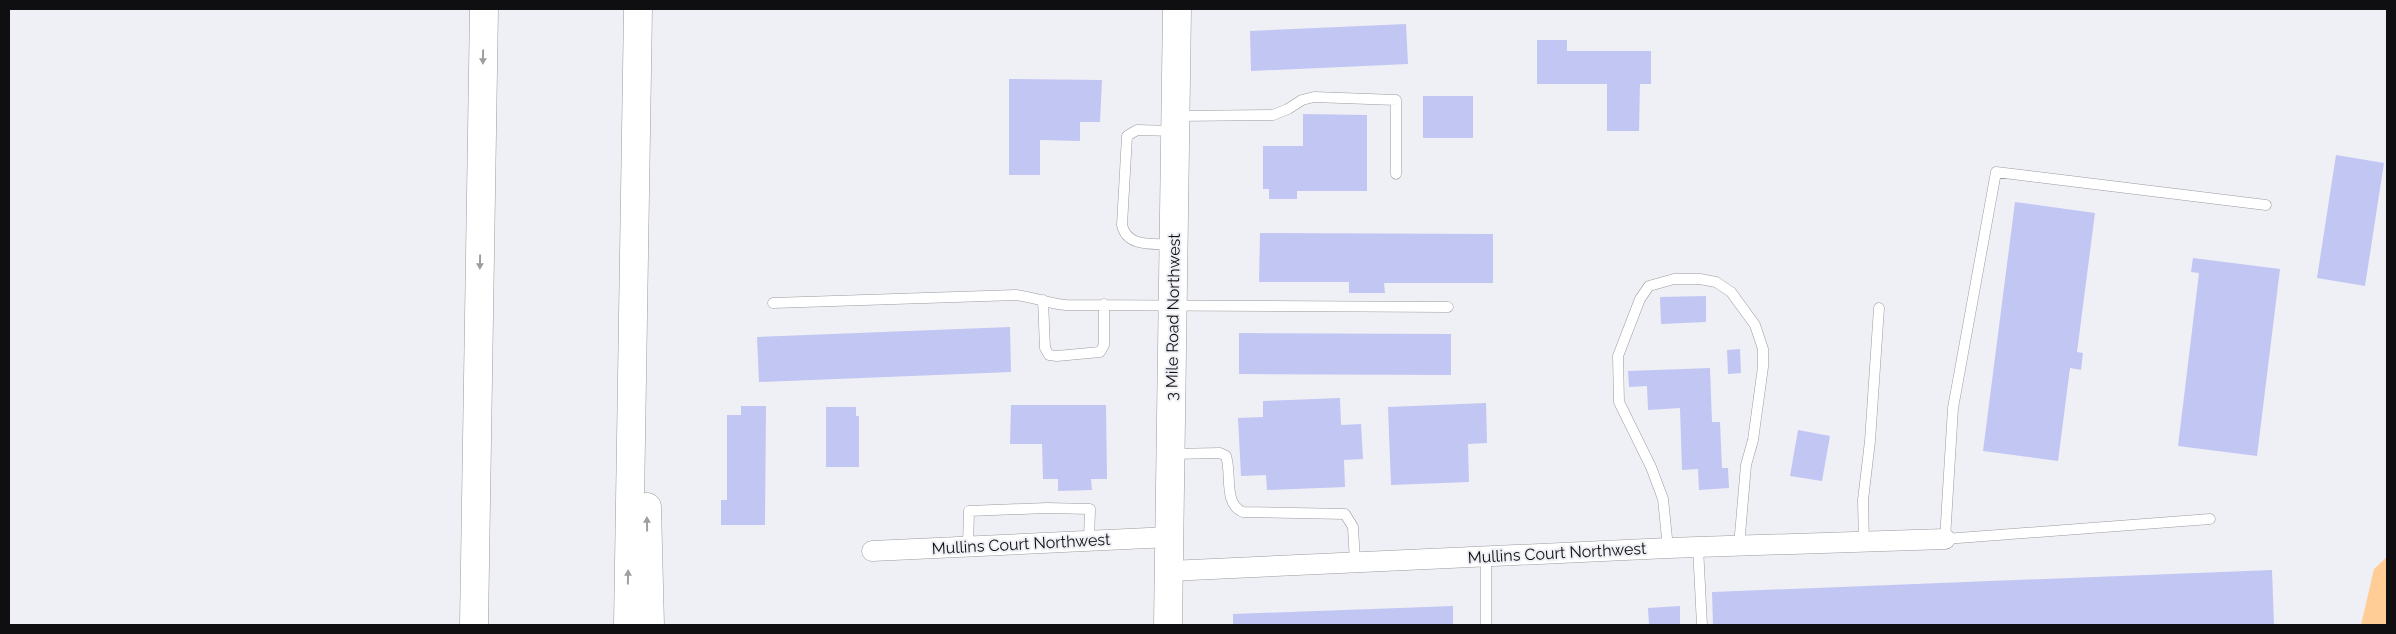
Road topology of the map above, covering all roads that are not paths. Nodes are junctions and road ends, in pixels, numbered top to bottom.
1 (484, 9) edge
2 (638, 9) edge
3 (1176, 9) edge
4 (637, 39) junction
5 (1175, 123) junction
6 (1396, 174) dead end
7 (2266, 206) dead end
8 (1174, 245) junction
9 (1043, 300) junction
10 (773, 303) dead end
11 (1104, 304) junction
12 (1173, 304) junction
13 (1448, 307) dead end
14 (1879, 308) dead end
15 (477, 439) junction
16 (1171, 454) junction
17 (2210, 519) dead end
18 (1170, 537) junction
19 (1945, 539) junction
20 (1089, 541) junction
21 (1864, 543) junction
22 (968, 546) junction
23 (1739, 546) junction
24 (1698, 547) junction
25 (1668, 548) junction
26 (872, 551) dead end
27 (1486, 556) junction
28 (1355, 562) junction
29 (1169, 571) junction
30 (463, 625) edge
31 (474, 625) edge
32 (628, 625) edge
33 (650, 625) edge
34 (1168, 625) edge
35 (1486, 625) edge
36 (1702, 625) edge

1 -> 15 main road
2 - 4 main road
3 - 5 main road, 3 Mile Road Northwest
32 -> 4 main road
33 -> 4 main road
5 - 6 lane
5 - 8 main road, 3 Mile Road Northwest
5 - 8 lane
7 - 19 lane
8 - 12 main road, 3 Mile Road Northwest
9 - 10 lane
9 - 11 lane
9 - 11 lane
11 - 12 lane
12 - 13 lane
12 - 16 main road, 3 Mile Road Northwest
14 - 21 lane
15 - 30 main road
15 - 31 main road
16 - 18 main road, 3 Mile Road Northwest
16 - 28 lane
17 - 19 lane
18 - 20 street, Mullins Court Northwest
18 - 29 main road, 3 Mile Road Northwest
19 - 21 street, Mullins Court Northwest
20 - 22 street, Mullins Court Northwest
20 - 22 lane
21 - 23 street, Mullins Court Northwest
22 - 26 street, Mullins Court Northwest
23 - 24 street, Mullins Court Northwest
23 - 25 lane
24 - 25 street, Mullins Court Northwest
24 - 36 lane
25 - 27 street, Mullins Court Northwest
27 - 28 street, Mullins Court Northwest
27 - 35 lane
28 - 29 street, Mullins Court Northwest
29 - 34 main road, 3 Mile Road Northwest

